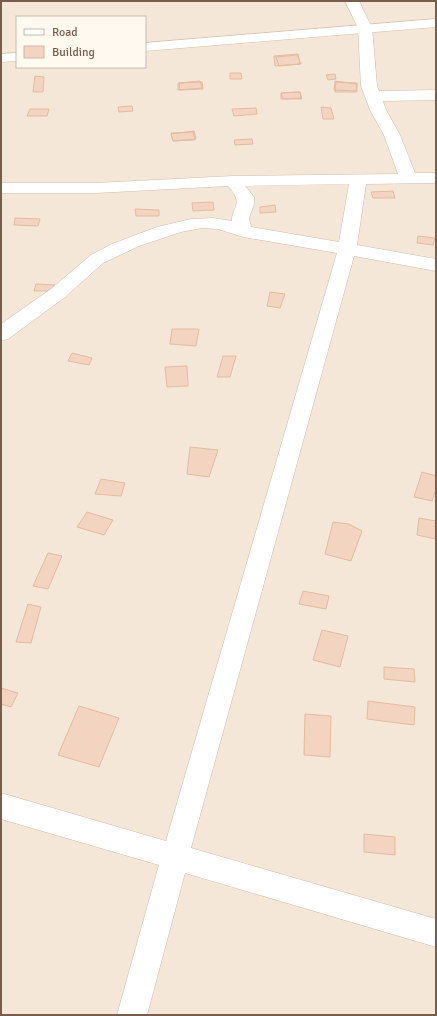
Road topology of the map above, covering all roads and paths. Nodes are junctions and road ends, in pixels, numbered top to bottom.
1 (352, 1) edge
2 (436, 22) edge
3 (365, 28) junction
4 (146, 47) edge
5 (16, 57) edge
6 (1, 58) edge
7 (373, 94) junction
8 (436, 95) edge
9 (408, 178) junction
10 (436, 178) edge
11 (358, 180) junction
12 (233, 181) junction
13 (1, 188) edge
14 (243, 231) junction
15 (347, 250) junction
16 (436, 265) edge
17 (1, 334) edge
18 (1, 806) edge
19 (175, 857) junction
20 (436, 933) edge
21 (132, 1015) edge

1 - 3 street
2 - 3 street
3 - 4 street
3 - 7 street
5 - 6 street
7 - 8 street
7 - 9 street
9 - 10 street
9 - 11 street
11 - 12 street
11 - 15 street
12 - 13 street
12 - 14 street
14 - 15 street
14 - 17 street
15 - 16 street
15 - 19 street
18 - 19 street
19 - 20 street
19 - 21 street

